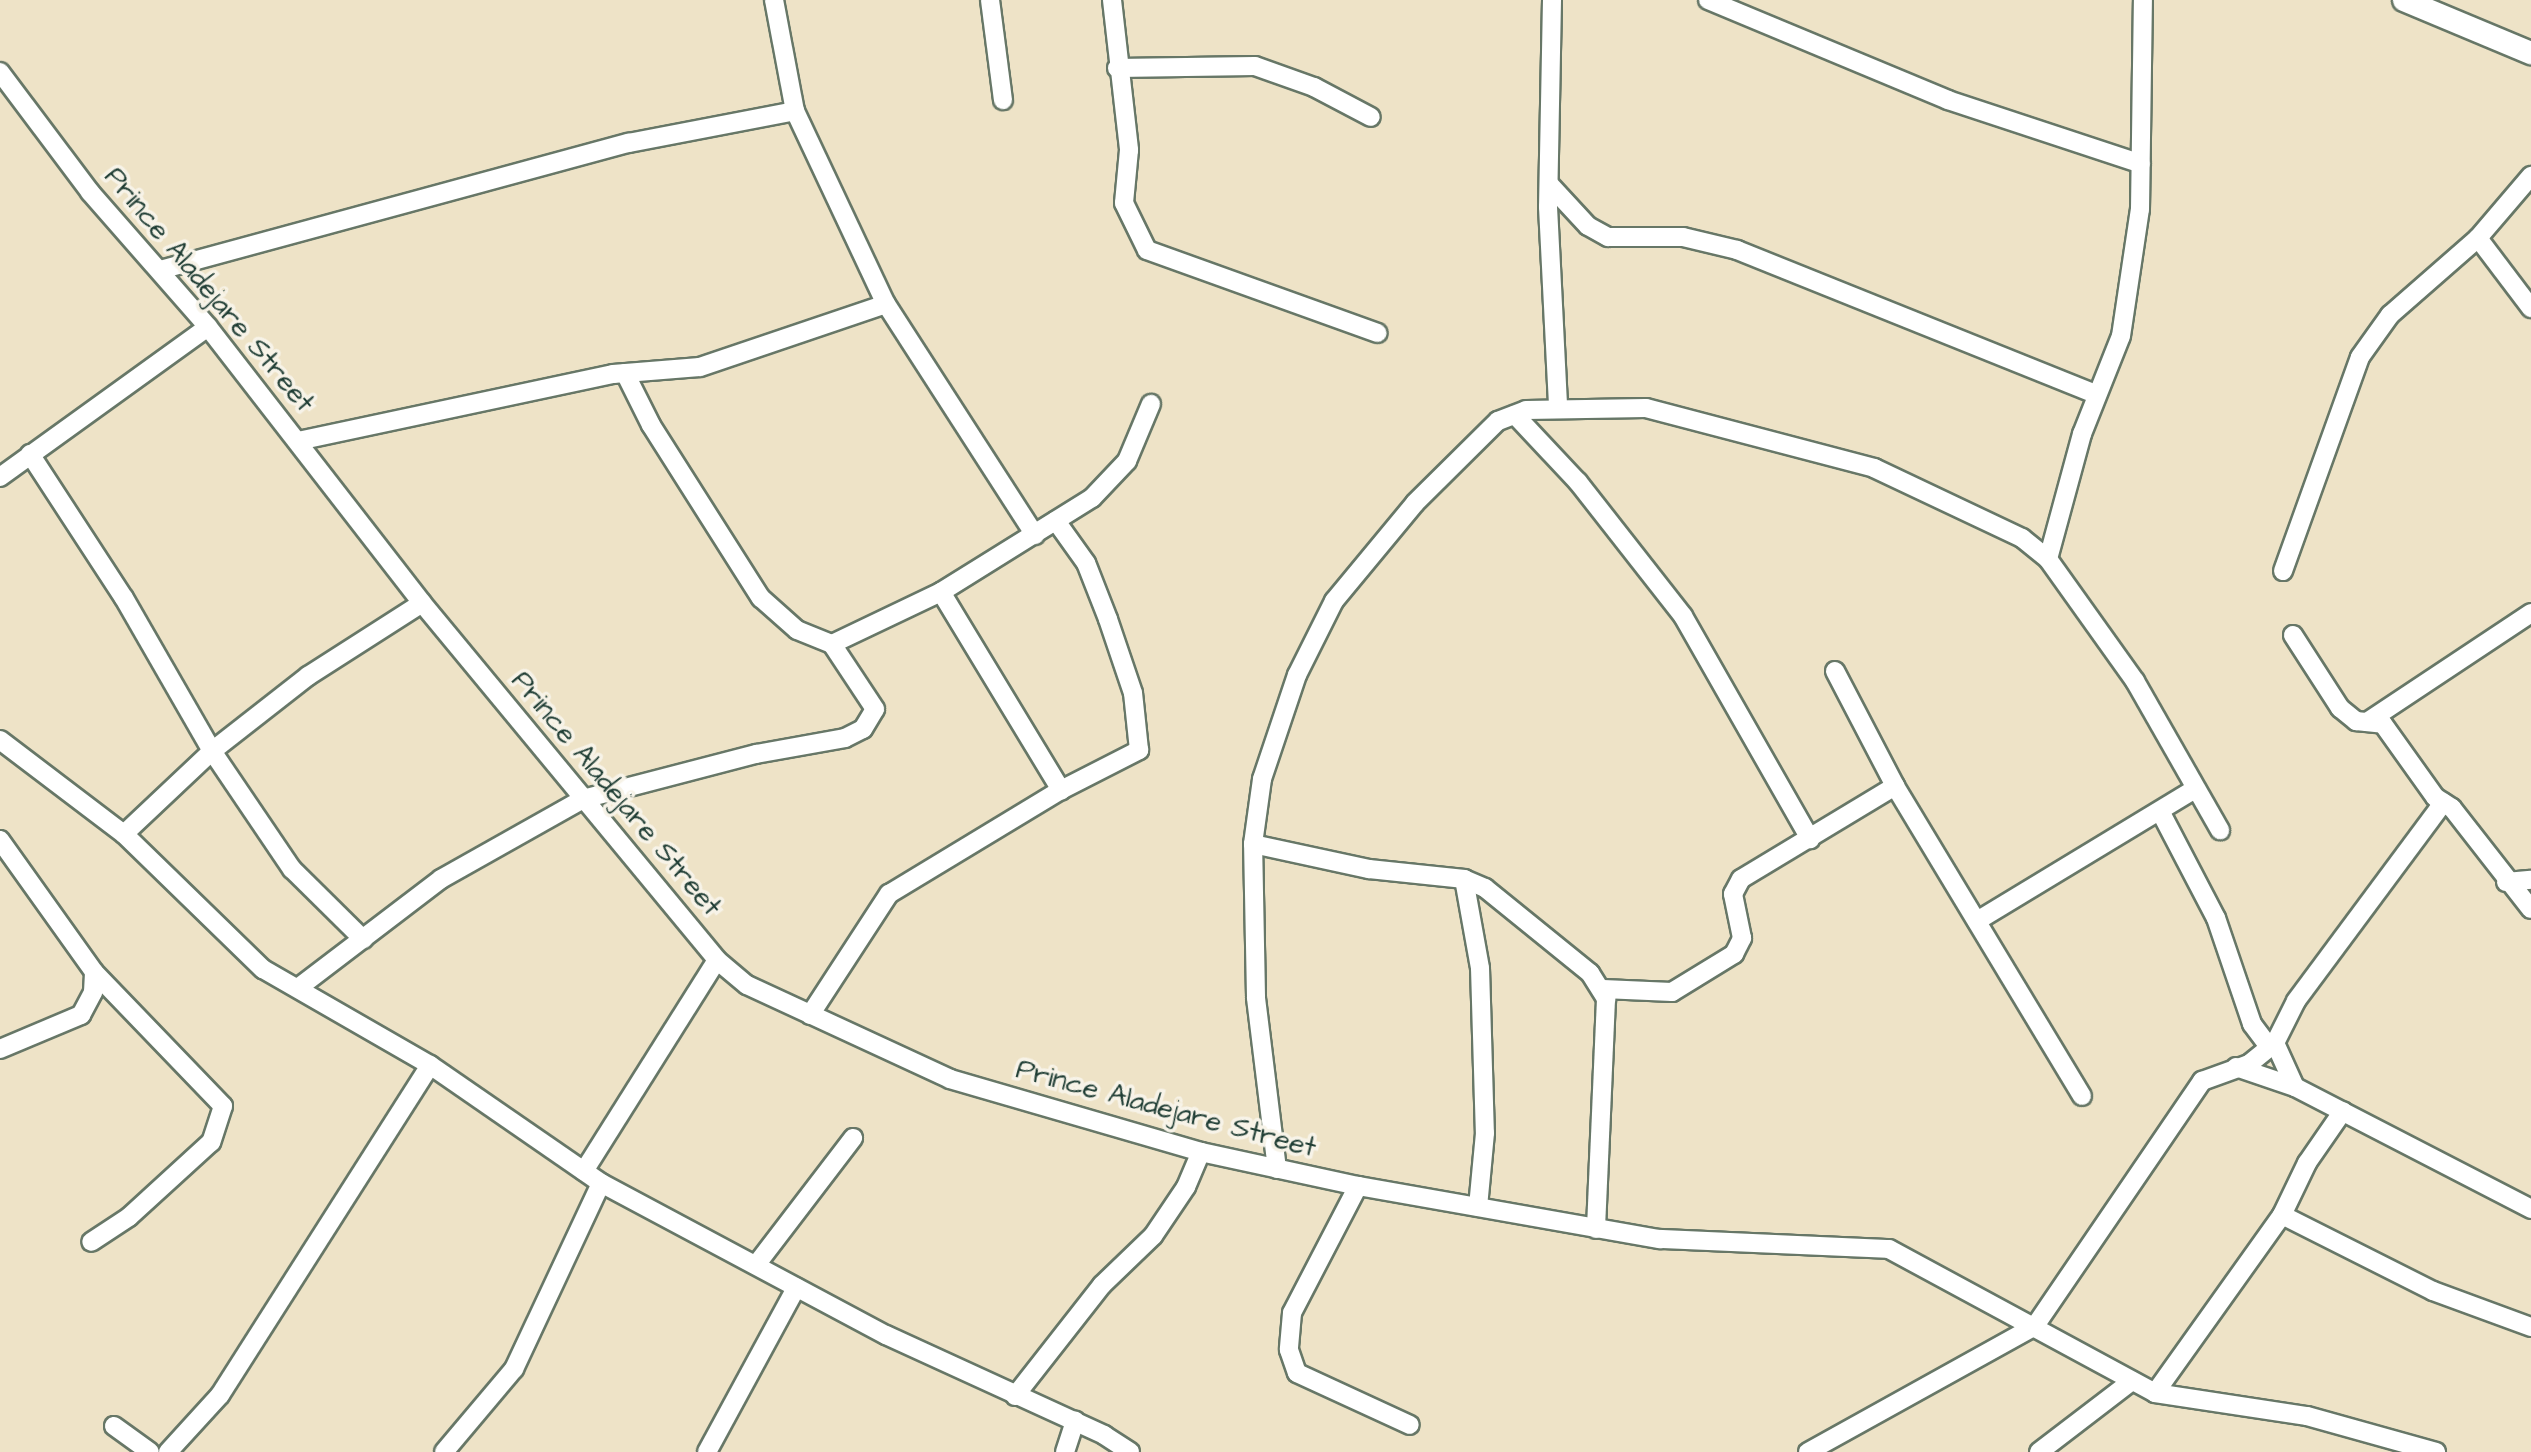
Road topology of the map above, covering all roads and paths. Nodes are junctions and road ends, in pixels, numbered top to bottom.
1 (774, 0) edge
2 (990, 0) edge
3 (1112, 0) edge
4 (1552, 0) edge
5 (1708, 0) edge
6 (2143, 0) edge
7 (2404, 0) edge
8 (2531, 53) edge
9 (1117, 68) junction
10 (0, 72) edge
11 (1003, 100) dead end
12 (795, 111) junction
13 (1371, 117) dead end
14 (2141, 164) junction
15 (2531, 176) edge
16 (1549, 184) junction
17 (2478, 238) junction
18 (160, 270) junction
19 (886, 304) junction
20 (2531, 308) edge
21 (208, 327) junction
22 (1377, 333) dead end
23 (625, 373) junction
24 (2096, 394) junction
25 (1151, 404) dead end
26 (1558, 407) junction
27 (1515, 415) junction
28 (298, 441) junction
29 (30, 454) junction
30 (0, 477) edge
31 (1056, 521) junction
32 (1035, 535) junction
33 (2048, 559) junction
34 (2283, 571) dead end
35 (941, 592) junction
36 (422, 603) junction
37 (2531, 613) edge
38 (2293, 635) dead end
39 (832, 644) junction
40 (1835, 671) dead end
41 (2367, 722) junction
42 (0, 740) edge
43 (212, 751) junction
44 (1895, 786) junction
45 (2195, 789) junction
46 (1061, 790) junction
47 (583, 799) junction
48 (2443, 803) junction
49 (2160, 811) junction
50 (2220, 830) dead end
51 (124, 834) junction
52 (1810, 839) junction
53 (0, 840) edge
54 (1253, 844) junction
55 (1464, 879) junction
56 (2531, 880) edge
57 (2506, 882) junction
58 (2531, 909) edge
59 (1977, 921) junction
60 (363, 939) junction
61 (717, 960) junction
62 (94, 972) junction
63 (298, 988) junction
64 (1603, 989) junction
65 (810, 1015) junction
66 (2272, 1045) junction
67 (0, 1049) edge
68 (430, 1065) junction
69 (2236, 1067) junction
70 (2295, 1087) junction
71 (2082, 1096) dead end
72 (2343, 1111) junction
73 (853, 1138) dead end
74 (1201, 1152) junction
75 (1277, 1169) junction
76 (584, 1171) junction
77 (601, 1183) junction
78 (1358, 1186) junction
79 (1478, 1207) junction
80 (2531, 1209) edge
81 (2282, 1215) junction
82 (1596, 1229) junction
83 (91, 1242) dead end
84 (756, 1265) junction
85 (796, 1288) junction
86 (2035, 1326) junction
87 (2531, 1327) edge
88 (2132, 1381) junction
89 (2155, 1393) junction
90 (1015, 1396) junction
91 (1075, 1421) junction
92 (1410, 1425) dead end
93 (114, 1426) dead end
94 (150, 1452) edge
95 (168, 1452) edge
96 (444, 1452) edge
97 (707, 1452) edge
98 (1065, 1452) edge
99 (1130, 1452) edge
100 (1808, 1452) edge
101 (2039, 1452) edge
102 (2436, 1452) edge

1 - 12 street
2 - 11 street
3 - 9 street
4 - 16 street
5 - 14 street
6 - 14 street
7 - 8 street
9 - 13 street
9 - 22 street
10 - 18 street, Prince Aladejare Street
12 - 18 street
12 - 19 street
14 - 24 street
15 - 17 street
16 - 24 street
16 - 26 street
17 - 20 street
17 - 34 street
18 - 21 street, Prince Aladejare Street
19 - 23 street
19 - 32 street
21 - 28 street, Prince Aladejare Street
21 - 29 street
23 - 28 street
23 - 39 street
24 - 33 street
25 - 31 street
26 - 27 street
26 - 33 street
27 - 52 street
27 - 54 street
28 - 36 street, Prince Aladejare Street
29 - 30 street
29 - 43 street
31 - 32 street
31 - 46 street
32 - 35 street
33 - 45 street
35 - 39 street
35 - 46 street
36 - 43 street
36 - 47 street, Prince Aladejare Street
37 - 41 street
38 - 41 street
39 - 47 street
40 - 44 street
41 - 48 street
42 - 51 street
43 - 51 street
43 - 60 street
44 - 52 street
44 - 59 street
45 - 49 street
45 - 50 street
46 - 65 street
47 - 60 street
47 - 61 street, Prince Aladejare Street
48 - 57 street
48 - 66 street
49 - 59 street
49 - 66 street
51 - 63 street
52 - 64 street
53 - 62 street
54 - 55 street
54 - 75 street
55 - 64 street
55 - 79 street
56 - 57 street
57 - 58 street
59 - 71 street
60 - 63 street
61 - 65 street, Prince Aladejare Street
61 - 76 street
62 - 67 street
62 - 83 street
63 - 68 street
64 - 82 street
65 - 74 street, Prince Aladejare Street
66 - 69 street
66 - 70 street
68 - 76 street
68 - 95 street
69 - 70 street
69 - 86 street
70 - 72 street
72 - 80 street
72 - 81 street
73 - 84 street
74 - 75 street, Prince Aladejare Street
74 - 90 street
75 - 78 street, Prince Aladejare Street
76 - 77 street
77 - 84 street
77 - 96 street
78 - 79 street, Prince Aladejare Street
78 - 92 street
79 - 82 street, Prince Aladejare Street
81 - 87 street
81 - 89 street
82 - 86 street, Prince Aladejare Street
84 - 85 street
85 - 90 street
85 - 97 street
86 - 88 street, Prince Aladejare Street
86 - 100 street
88 - 89 street, Prince Aladejare Street
88 - 101 street
89 - 102 street, Prince Aladejare Street
90 - 91 street
91 - 98 street
91 - 99 street
93 - 94 street

